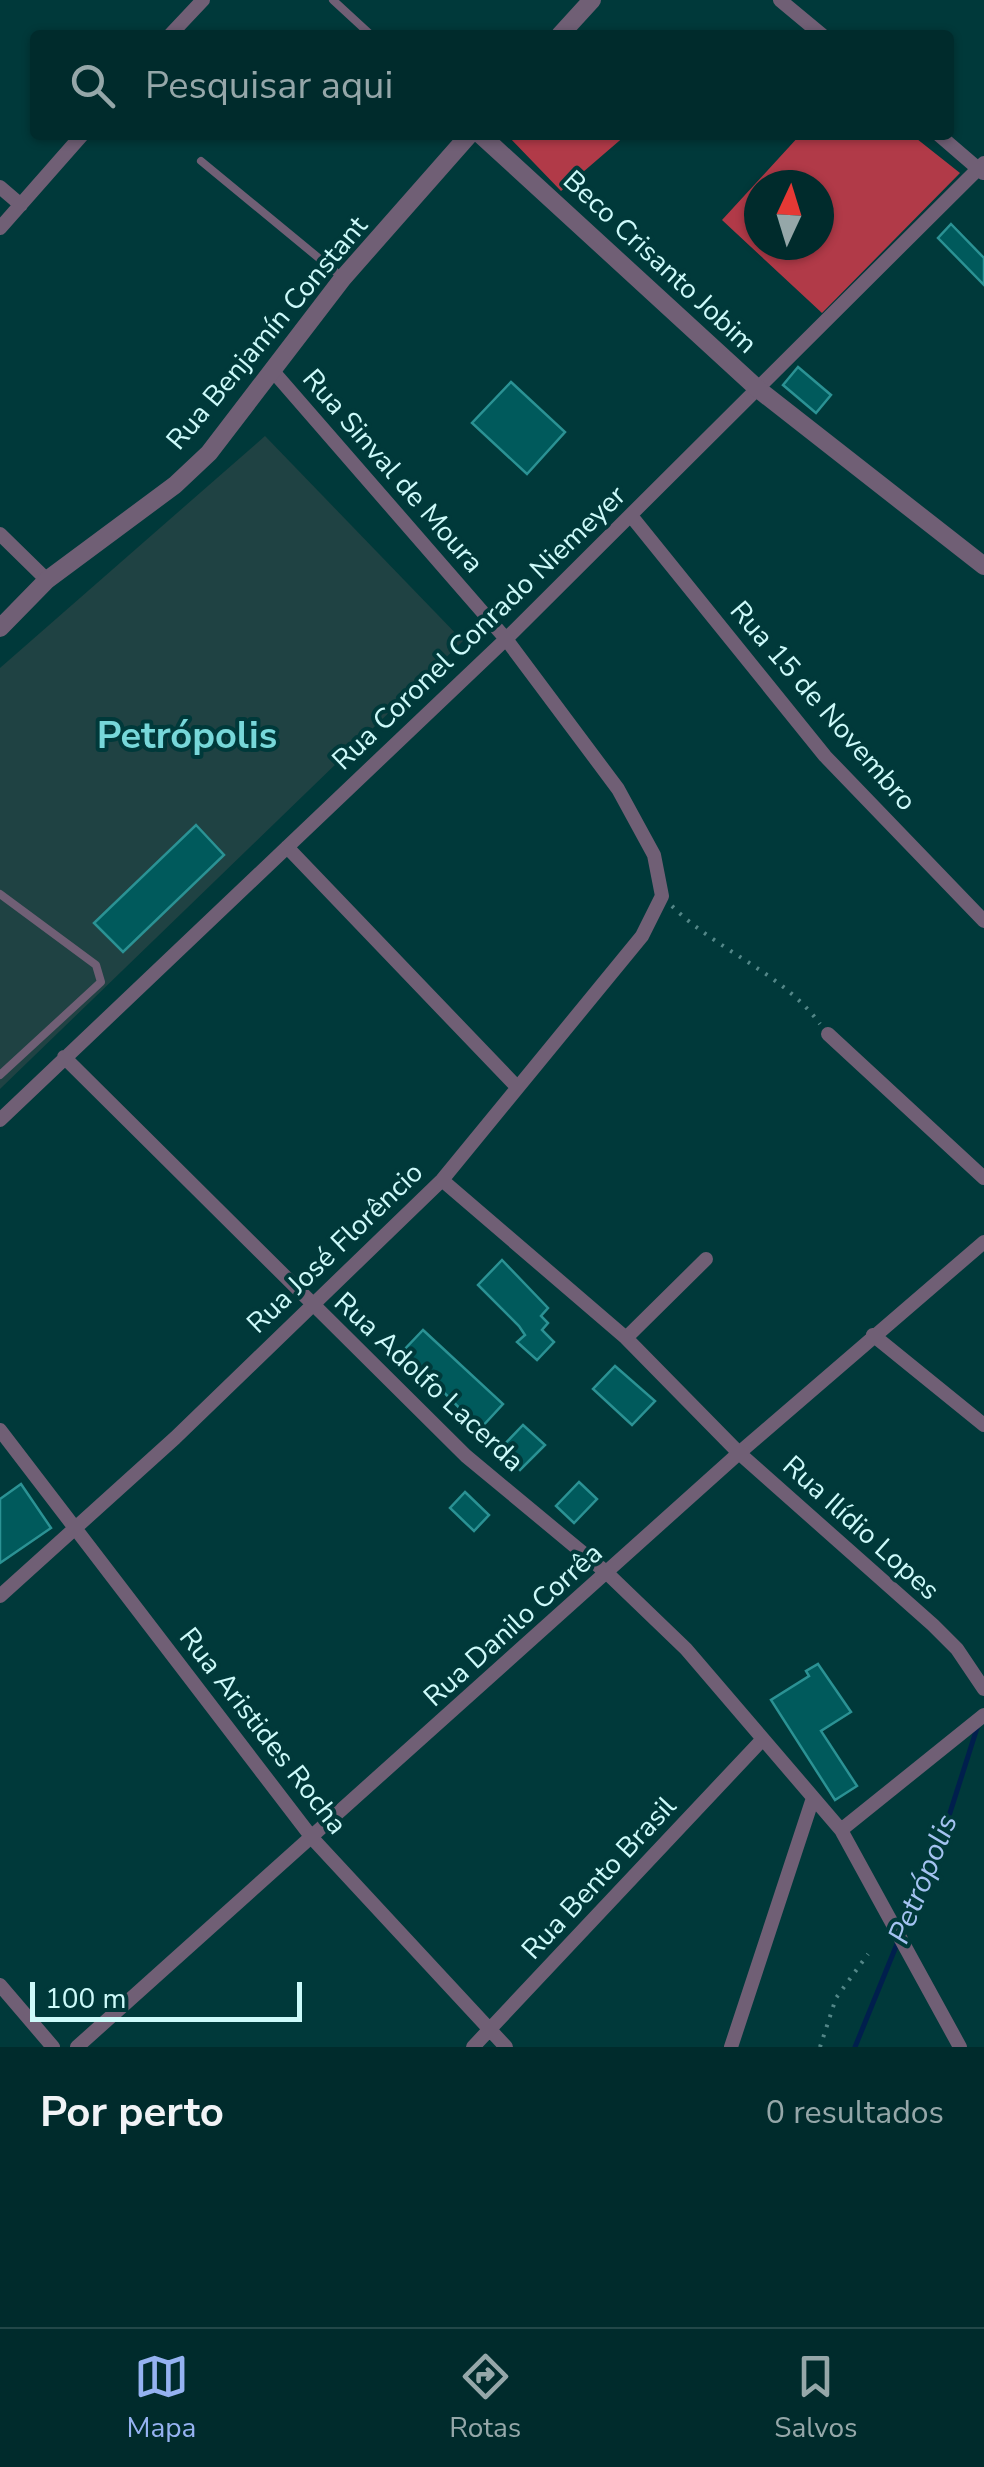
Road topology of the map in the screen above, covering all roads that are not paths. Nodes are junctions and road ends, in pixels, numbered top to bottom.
1 (203, 0) edge
2 (333, 0) edge
3 (592, 0) edge
4 (780, 0) edge
5 (175, 30) edge
6 (366, 30) edge
7 (565, 30) edge
8 (816, 30) edge
9 (78, 140) edge
10 (465, 140) edge
11 (487, 140) edge
12 (946, 140) edge
13 (201, 161) dead end
14 (982, 168) edge
15 (0, 187) edge
16 (22, 205) junction
17 (0, 228) edge
18 (343, 278) junction
19 (272, 370) junction
20 (758, 388) junction
21 (632, 517) junction
22 (0, 534) edge
23 (984, 566) edge
24 (47, 580) junction
25 (0, 628) edge
26 (506, 639) junction
27 (288, 846) junction
28 (0, 894) edge
29 (662, 896) joint
30 (984, 920) edge
31 (828, 1034) road end
32 (64, 1057) junction
33 (0, 1075) edge
34 (517, 1087) junction
35 (0, 1120) edge
36 (984, 1178) edge
37 (442, 1180) junction
38 (984, 1242) edge
39 (706, 1259) dead end
40 (312, 1307) junction
41 (873, 1335) junction
42 (626, 1338) junction
43 (984, 1425) edge
44 (0, 1430) edge
45 (740, 1452) junction
46 (76, 1531) junction
47 (606, 1573) junction
48 (0, 1596) edge
49 (984, 1689) edge
50 (984, 1716) edge
51 (761, 1742) junction
52 (813, 1798) junction
53 (841, 1830) junction
54 (313, 1839) junction
55 (0, 1984) edge
56 (490, 2030) junction
57 (53, 2047) edge
58 (76, 2047) edge
59 (474, 2047) edge
60 (506, 2047) edge
61 (731, 2047) edge
62 (960, 2047) edge

1 - 5 street
2 - 6 lane
3 - 7 street
4 - 8 street
9 - 16 street
10 - 18 street, Rua Benjamín Constant
11 - 20 street, Beco Crisanto Jobim
12 - 14 street
13 - 18 lane
14 - 20 street, Rua Coronel Conrado Niemeyer
15 - 16 street
16 - 17 street
18 - 19 street, Rua Benjamín Constant
19 - 24 street, Rua Benjamín Constant
19 - 26 street, Rua Sinval de Moura
20 - 21 street, Rua Coronel Conrado Niemeyer
20 - 23 street, Beco Crisanto Jobim
21 - 26 street, Rua Coronel Conrado Niemeyer
21 - 30 street, Rua 15 de Novembro
22 - 24 street
24 - 25 street, Rua Benjamín Constant
26 - 27 street, Rua Coronel Conrado Niemeyer
26 - 29 street, Rua Sinval de Moura
27 - 32 street, Rua Coronel Conrado Niemeyer
27 - 34 street
28 - 33 lane
29 - 34 street, Rua José Florêncio
31 - 36 street
32 - 35 street, Rua Coronel Conrado Niemeyer
32 - 40 street, Rua Adolfo Lacerda
34 - 37 street, Rua José Florêncio
37 - 40 street, Rua José Florêncio
37 - 42 street, Rua Ilídio Lopes
38 - 41 street, Rua Danilo Corrêa
39 - 42 street
40 - 46 street, Rua José Florêncio
40 - 47 street, Rua Adolfo Lacerda
41 - 43 street
41 - 45 street, Rua Danilo Corrêa
42 - 45 street, Rua Ilídio Lopes
44 - 46 street, Rua Aristides Rocha
45 - 47 street, Rua Danilo Corrêa
45 - 49 street, Rua Ilídio Lopes
46 - 48 street, Rua José Florêncio
46 - 54 street, Rua Aristides Rocha
47 - 51 street, Rua Adolfo Lacerda
47 - 54 street, Rua Danilo Corrêa
50 - 53 street
51 - 52 street, Rua Adolfo Lacerda
51 - 56 street, Rua Bento Brasil
52 - 53 street, Rua Adolfo Lacerda
52 - 61 street
53 - 62 street, Rua Adolfo Lacerda
54 - 56 street, Rua Aristides Rocha
54 - 58 street, Rua Danilo Corrêa
55 - 57 street
56 - 59 street, Rua Bento Brasil
56 - 60 street, Rua Aristides Rocha

